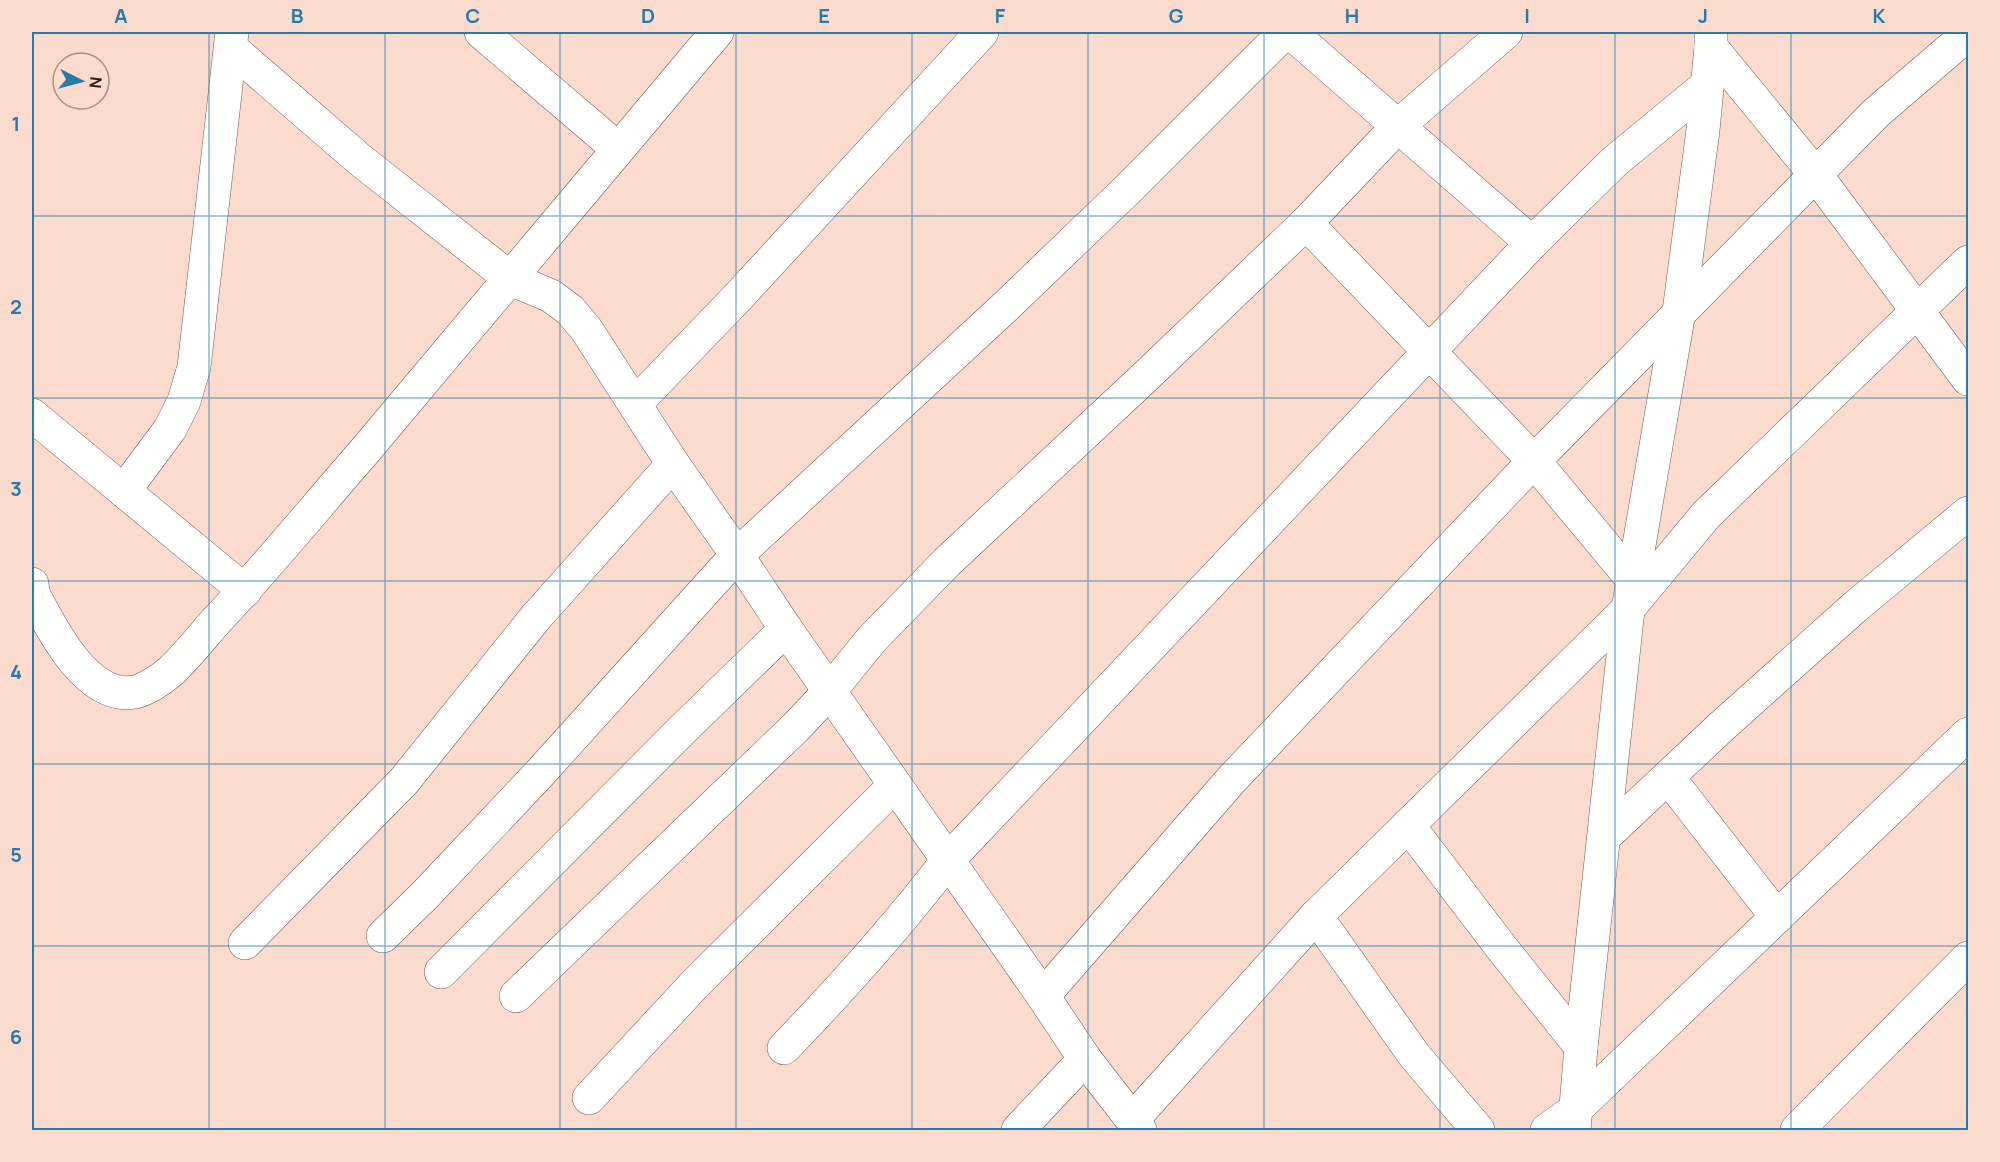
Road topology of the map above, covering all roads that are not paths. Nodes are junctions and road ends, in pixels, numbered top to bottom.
1 (481, 32) edge
2 (717, 32) edge
3 (982, 32) edge
4 (1288, 32) edge
5 (1506, 32) edge
6 (1968, 34) edge
7 (1711, 39) edge
8 (232, 40) edge
9 (1706, 87) junction
10 (1399, 125) junction
11 (618, 149) junction
12 (1816, 175) junction
13 (1306, 223) junction
14 (1532, 243) junction
15 (1968, 262) edge
16 (511, 279) junction
17 (1918, 311) junction
18 (1680, 312) junction
19 (1430, 353) junction
20 (1968, 379) edge
21 (634, 404) junction
22 (32, 415) edge
23 (1534, 461) junction
24 (673, 464) junction
25 (124, 491) junction
26 (1968, 513) edge
27 (737, 555) junction
28 (32, 591) edge
29 (245, 591) junction
30 (1631, 594) junction
31 (786, 629) junction
32 (830, 692) junction
33 (1968, 734) edge
34 (1668, 777) junction
35 (895, 785) junction
36 (1408, 825) junction
37 (1604, 837) junction
38 (948, 860) junction
39 (1316, 916) junction
40 (1777, 917) junction
41 (383, 936) dead end
42 (245, 943) dead end
43 (1968, 958) edge
44 (441, 972) dead end
45 (516, 996) dead end
46 (1043, 996) junction
47 (1581, 1047) junction
48 (784, 1048) dead end
49 (1085, 1059) junction
50 (589, 1098) dead end
51 (1575, 1120) edge
52 (1136, 1125) edge
53 (1018, 1131) edge
54 (1478, 1131) edge
55 (1547, 1131) edge
56 (1797, 1131) edge

1 - 11 street
2 - 11 street
3 - 21 street
4 - 10 street
4 - 27 street
5 - 10 street
6 - 12 street
7 - 9 street
7 - 12 street
8 - 16 street
8 - 25 street
9 - 14 street
9 - 18 street
10 - 13 street
10 - 14 street
11 - 16 street
12 - 17 street
12 - 18 street
13 - 19 street
13 - 32 street
14 - 19 street
15 - 17 street
16 - 21 street
16 - 29 street
17 - 20 street
17 - 30 street
18 - 23 street
18 - 30 street
19 - 23 street
19 - 38 street
21 - 24 street
22 - 25 street
23 - 30 street
23 - 46 street
24 - 27 street
24 - 42 street
25 - 29 street
26 - 34 street
27 - 31 street
27 - 41 street
28 - 29 street
30 - 36 street
30 - 37 street
31 - 32 street
31 - 44 street
32 - 35 street
32 - 45 street
33 - 40 street
34 - 37 street
34 - 40 street
35 - 38 street
35 - 50 street
36 - 39 street
36 - 47 street
37 - 47 street
38 - 46 street
38 - 48 street
39 - 52 street
39 - 54 street
40 - 51 street
43 - 56 street
46 - 49 street
47 - 51 street
49 - 52 street
49 - 53 street
51 - 55 street

